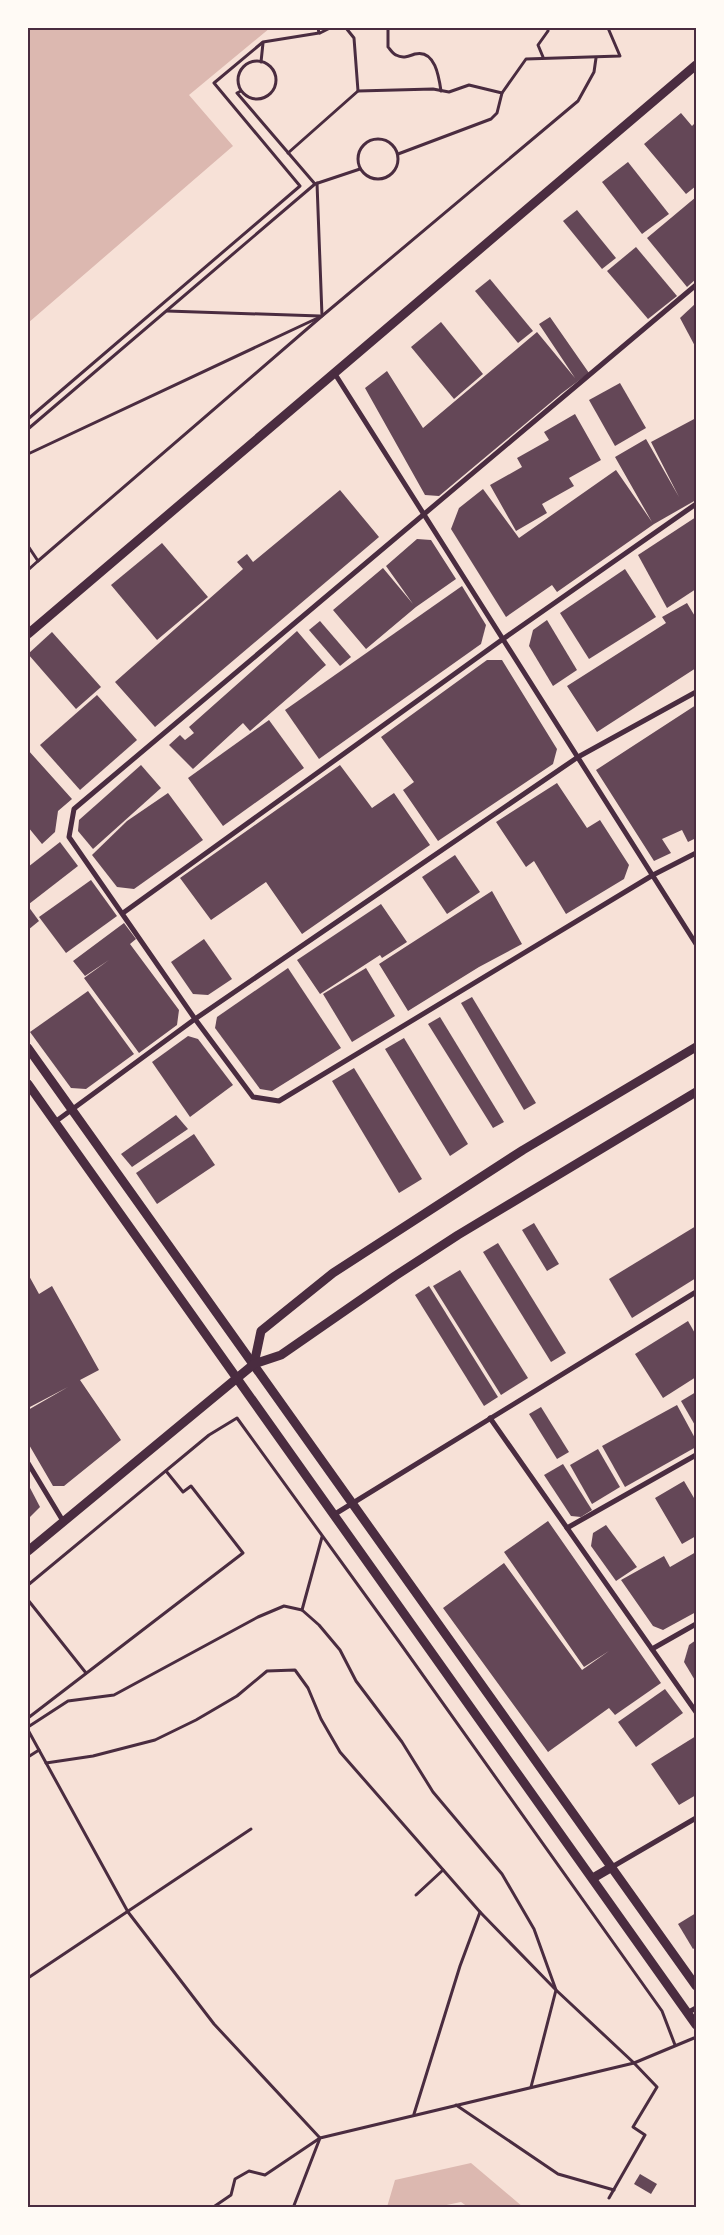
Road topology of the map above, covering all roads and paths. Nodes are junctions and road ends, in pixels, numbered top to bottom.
1 (318, 28) edge
2 (330, 28) edge
3 (346, 28) edge
4 (388, 28) edge
5 (548, 28) edge
6 (608, 28) edge
7 (319, 33) junction
8 (263, 42) junction
9 (543, 57) junction
10 (596, 58) junction
11 (261, 62) junction
12 (696, 64) edge
13 (241, 91) junction
14 (358, 91) junction
15 (440, 91) junction
16 (502, 93) junction
17 (288, 153) junction
18 (398, 154) junction
19 (360, 169) junction
20 (316, 184) junction
21 (696, 285) edge
22 (166, 311) junction
23 (322, 316) junction
24 (335, 374) junction
25 (28, 420) edge
26 (28, 429) edge
27 (28, 454) edge
28 (696, 504) edge
29 (424, 514) junction
30 (28, 546) edge
31 (38, 561) junction
32 (28, 569) edge
33 (28, 634) edge
34 (503, 639) junction
35 (696, 692) edge
36 (578, 757) junction
37 (696, 853) edge
38 (653, 876) junction
39 (123, 914) junction
40 (696, 944) edge
41 (195, 1019) junction
42 (696, 1047) edge
43 (28, 1048) edge
44 (28, 1084) edge
45 (696, 1092) edge
46 (73, 1109) junction
47 (55, 1122) junction
48 (696, 1292) edge
49 (254, 1364) junction
50 (236, 1380) junction
51 (490, 1418) junction
52 (696, 1455) edge
53 (28, 1463) edge
54 (166, 1471) junction
55 (352, 1503) junction
56 (335, 1514) junction
57 (63, 1521) junction
58 (567, 1528) junction
59 (322, 1537) junction
60 (28, 1551) edge
61 (28, 1585) edge
62 (28, 1600) edge
63 (302, 1610) junction
64 (696, 1624) edge
65 (652, 1649) junction
66 (86, 1673) junction
67 (696, 1712) edge
68 (28, 1718) edge
69 (28, 1729) edge
70 (38, 1750) junction
71 (28, 1757) edge
72 (46, 1763) junction
73 (696, 1818) edge
74 (251, 1829) dead end
75 (612, 1867) junction
76 (443, 1870) junction
77 (594, 1878) junction
78 (416, 1895) dead end
79 (128, 1912) junction
80 (480, 1912) junction
81 (28, 1978) edge
82 (696, 1986) edge
83 (556, 1990) junction
84 (696, 2008) edge
85 (687, 2013) junction
86 (696, 2025) edge
87 (696, 2036) edge
88 (675, 2045) junction
89 (634, 2063) junction
90 (531, 2087) junction
91 (455, 2105) junction
92 (414, 2114) junction
93 (320, 2138) junction
94 (614, 2190) junction
95 (609, 2198) dead end
96 (212, 2208) edge
97 (293, 2208) edge

1 - 7 path
2 - 7 path
3 - 14 path
4 - 15 path
5 - 9 path
6 - 10 path
7 - 8 path
8 - 11 path
8 - 25 path
9 - 10 path
9 - 16 path
10 - 23 path
11 - 13 path
11 - 13 path
12 - 24 street
13 - 17 path
14 - 15 path
14 - 17 path
15 - 16 path
16 - 18 path
17 - 20 path
18 - 19 path
18 - 19 path
19 - 20 path
20 - 22 path
20 - 23 path
21 - 29 street
22 - 23 path
22 - 26 path
23 - 27 path
23 - 31 path
24 - 29 street
24 - 33 street
28 - 34 street
29 - 34 street
29 - 39 street
30 - 31 path
31 - 32 path
34 - 36 street
34 - 39 street
35 - 36 street
36 - 38 street
36 - 41 street
37 - 38 street
38 - 40 street
38 - 41 street
39 - 41 street
41 - 46 street
42 - 49 street
43 - 46 street
44 - 47 street
45 - 49 street
46 - 47 street
46 - 49 street
47 - 50 street
48 - 51 street
49 - 50 street
49 - 55 street
50 - 56 street
50 - 57 street
51 - 55 street
51 - 58 street
52 - 58 street
53 - 57 street
54 - 59 path
54 - 61 path
54 - 66 path
55 - 56 street
55 - 75 street
56 - 77 street
57 - 60 street
58 - 65 street
59 - 63 path
59 - 88 path
62 - 66 path
63 - 69 path
63 - 83 path
64 - 65 street
65 - 67 street
66 - 68 path
69 - 70 path
70 - 71 path
70 - 72 path
72 - 76 path
72 - 79 path
73 - 75 street
74 - 79 path
75 - 77 street
75 - 82 street
76 - 78 path
76 - 80 path
77 - 85 street
79 - 81 path
79 - 93 path
80 - 83 path
80 - 92 path
83 - 89 path
83 - 90 path
84 - 85 street
85 - 86 street
87 - 88 path
88 - 89 path
89 - 90 path
89 - 94 path
90 - 91 path
91 - 92 path
91 - 94 path
92 - 93 path
93 - 96 path
93 - 97 path
94 - 95 path

